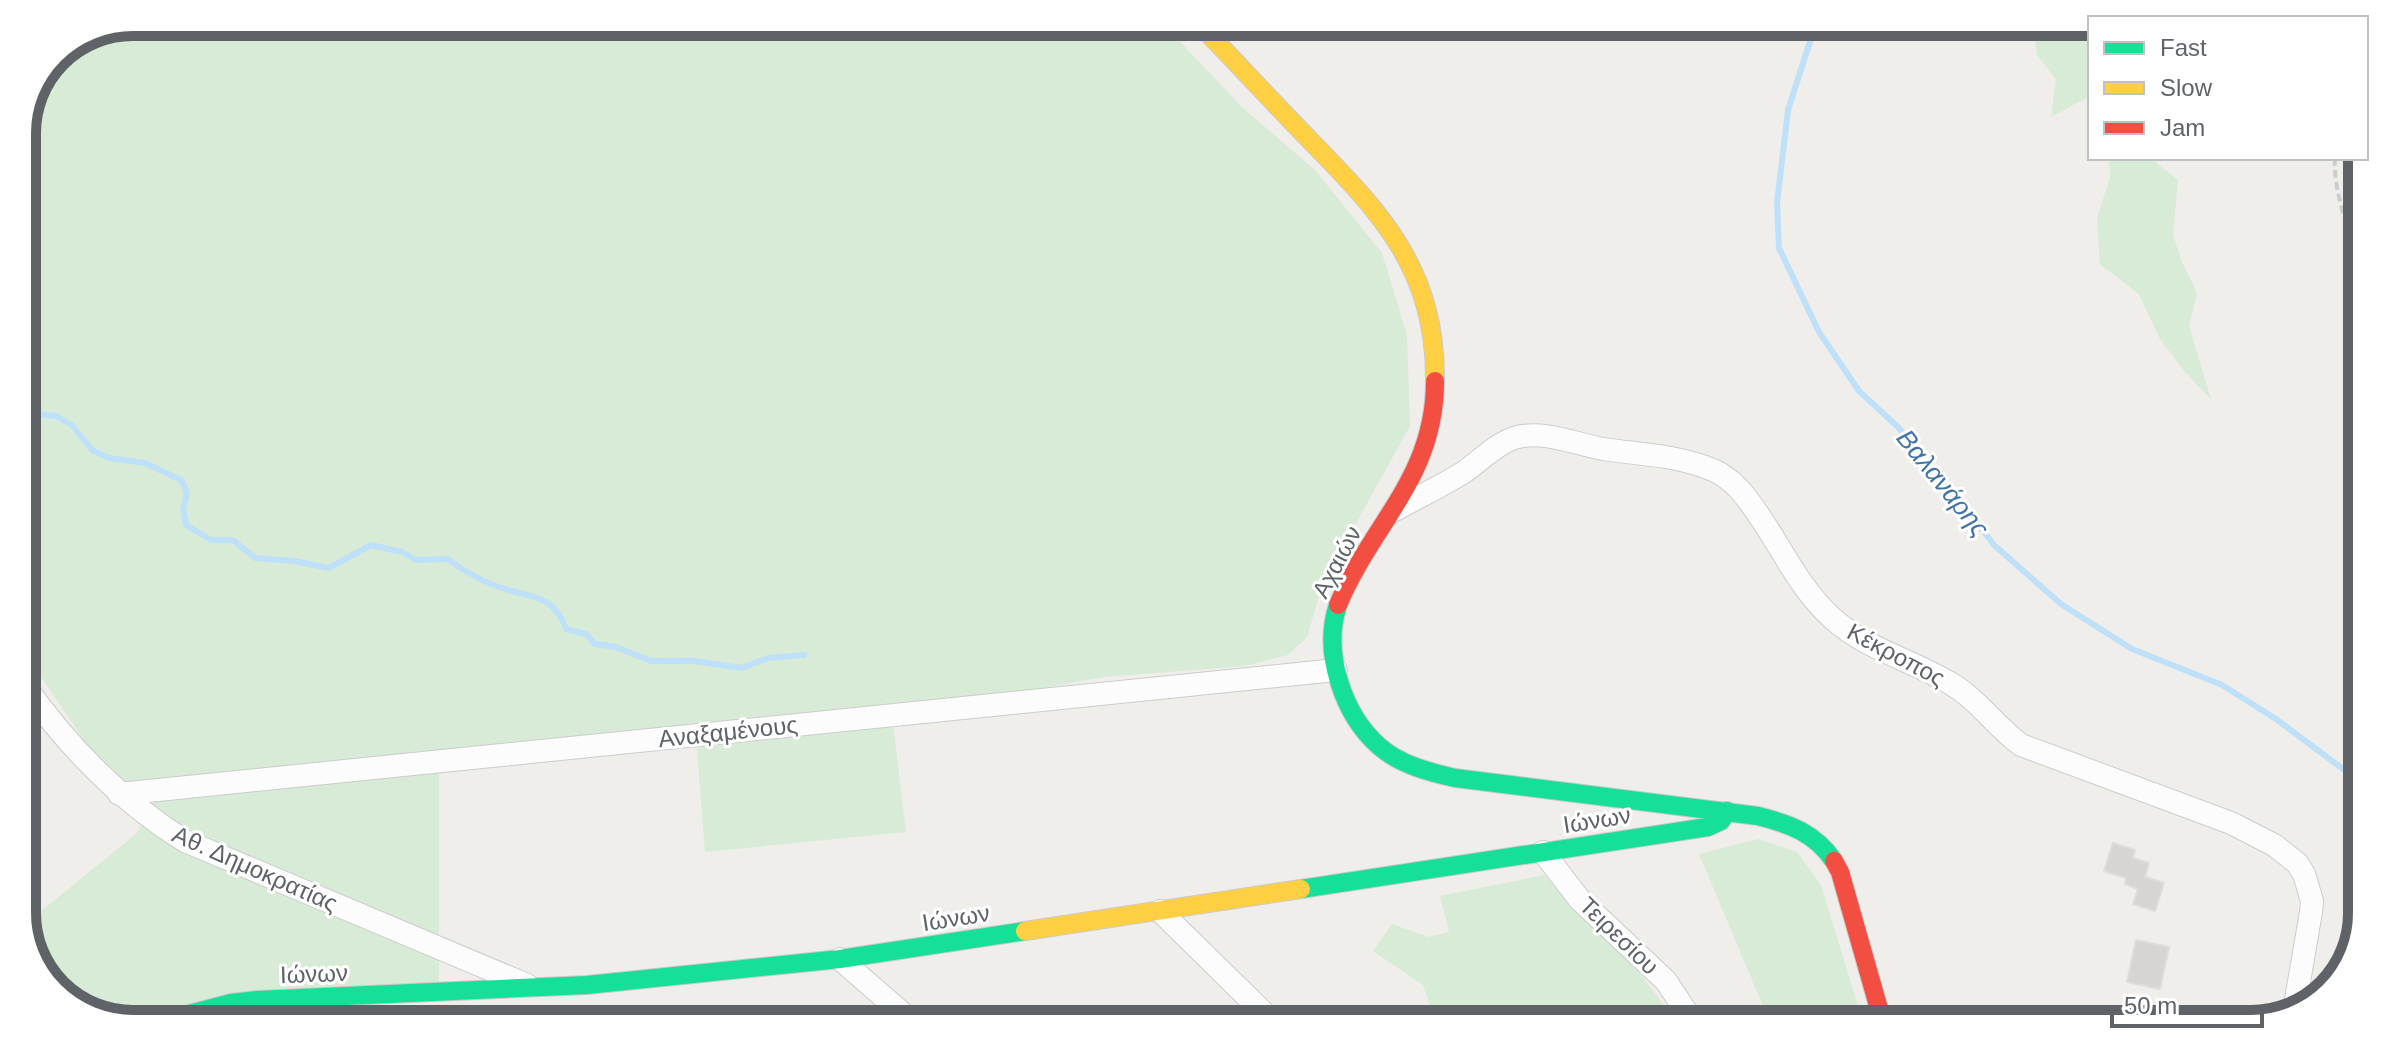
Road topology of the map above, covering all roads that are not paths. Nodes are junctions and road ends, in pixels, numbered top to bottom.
1 (1211, 36) edge
2 (1394, 510) junction
3 (1336, 670) junction
4 (36, 700) edge
5 (119, 794) junction
6 (1727, 811) junction
7 (1543, 852) junction
8 (1160, 911) junction
9 (840, 959) junction
10 (535, 989) junction
11 (2296, 999) edge
12 (368, 1006) edge
13 (205, 1010) edge
14 (899, 1010) edge
15 (1261, 1010) edge
16 (1685, 1010) edge
17 (1879, 1010) edge

1 - 2 street, Αχαιών
2 - 3 street, Αχαιών
2 - 11 street, Κέκροπος
3 - 5 street, Αναξαμένους
3 - 6 street, Αχαιών
4 - 5 street, Αθ. Δημοκρατίας
5 - 10 street, Αθ. Δημοκρατίας
6 - 7 street, Ιώνων
6 - 17 street, Αχαιών
7 - 8 street, Ιώνων
7 - 16 street, Τειρεσίου
8 - 9 street, Ιώνων
8 - 15 street
9 - 10 street, Ιώνων
9 - 14 street
10 - 12 street, Ιώνων
12 - 13 street, Ιώνων

